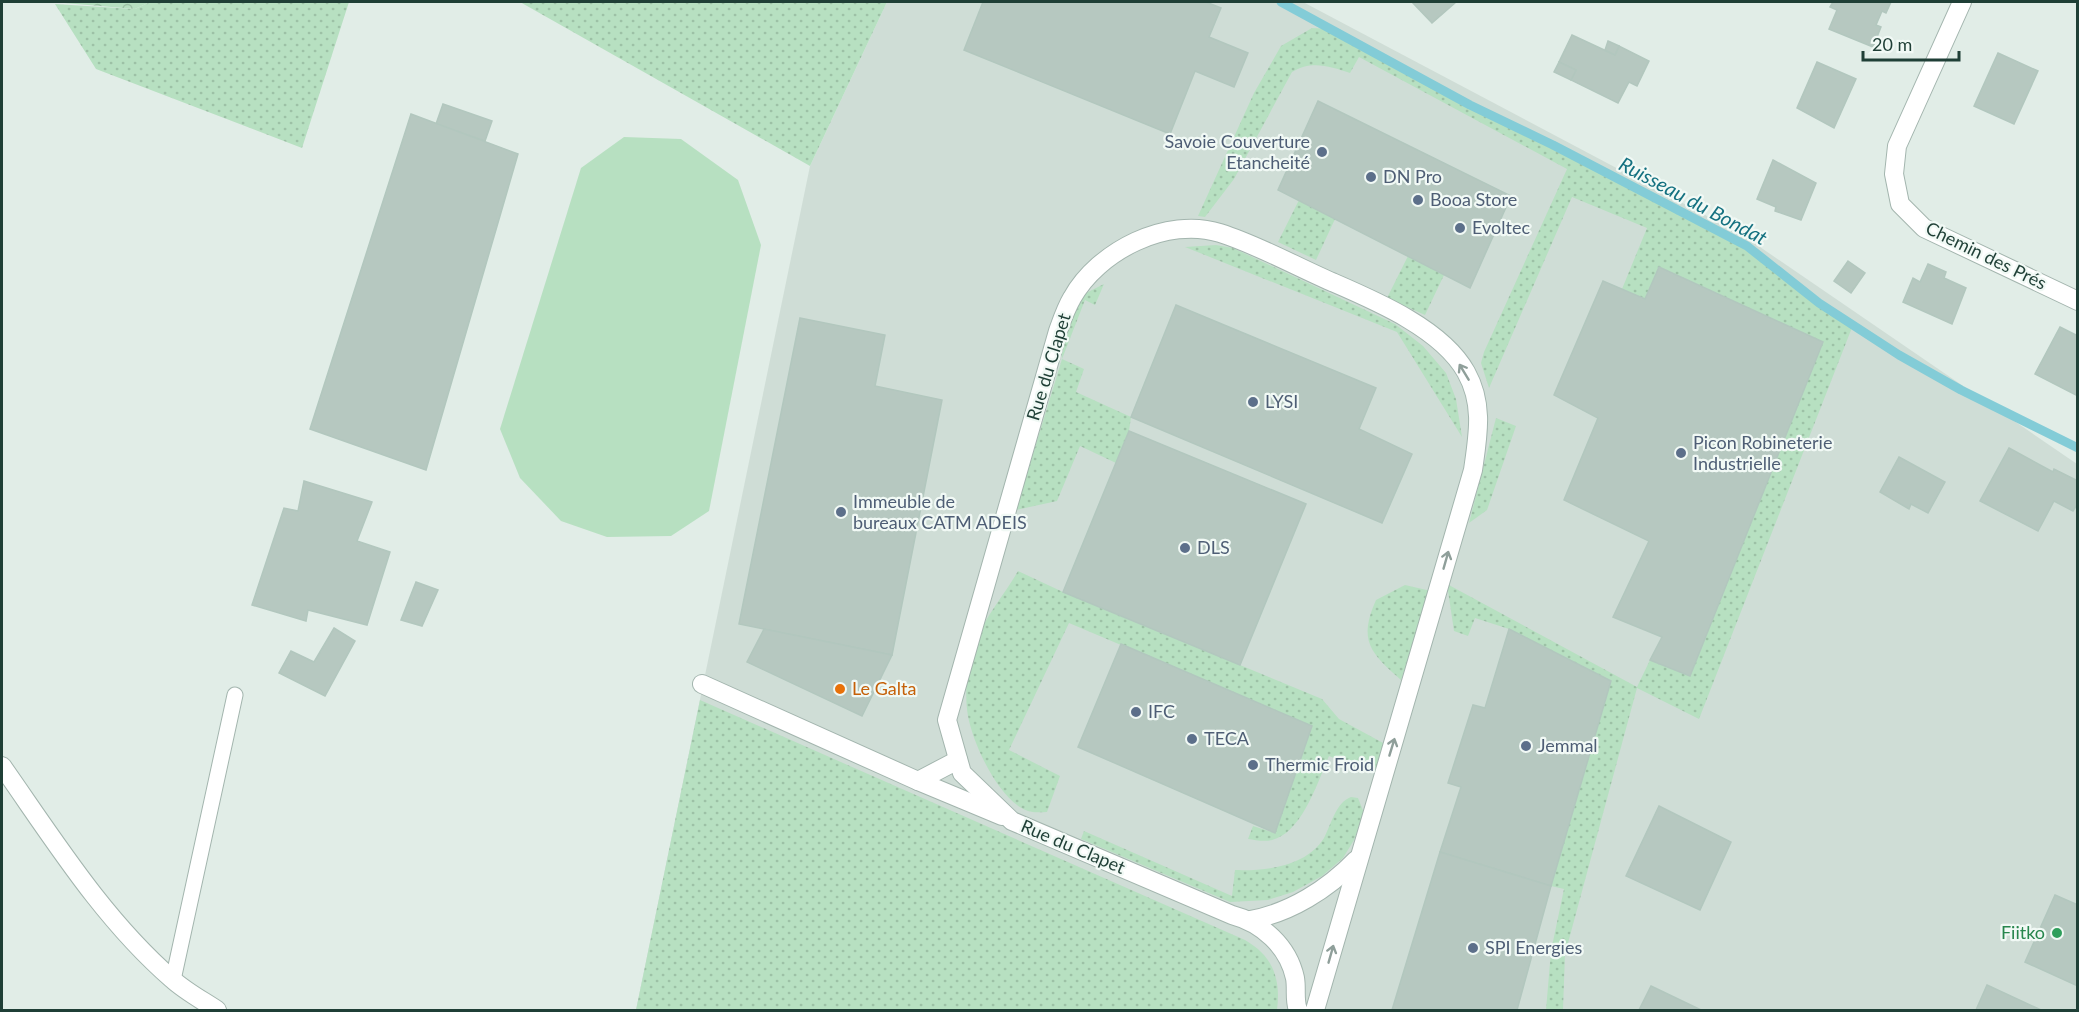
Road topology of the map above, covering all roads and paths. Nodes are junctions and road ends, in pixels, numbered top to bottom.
1 (1962, 2) edge
2 (2078, 301) edge
3 (702, 684) dead end
4 (235, 695) dead end
5 (958, 760) junction
6 (2, 766) edge
7 (918, 781) junction
8 (1012, 821) junction
9 (1359, 858) junction
10 (1250, 920) junction
11 (173, 980) junction
12 (217, 1011) edge
13 (1298, 1011) edge
14 (1315, 1011) edge

1 - 2 street, Chemin des Prés
3 - 7 street
4 - 11 lane
5 - 7 street
5 - 8 street, Rue du Clapet
9 -> 5 street, Rue du Clapet
6 - 11 street
7 - 8 street
8 - 10 street, Rue du Clapet
9 - 10 street
14 -> 9 street, Rue du Clapet
10 - 13 street, Rue du Clapet
11 - 12 street

